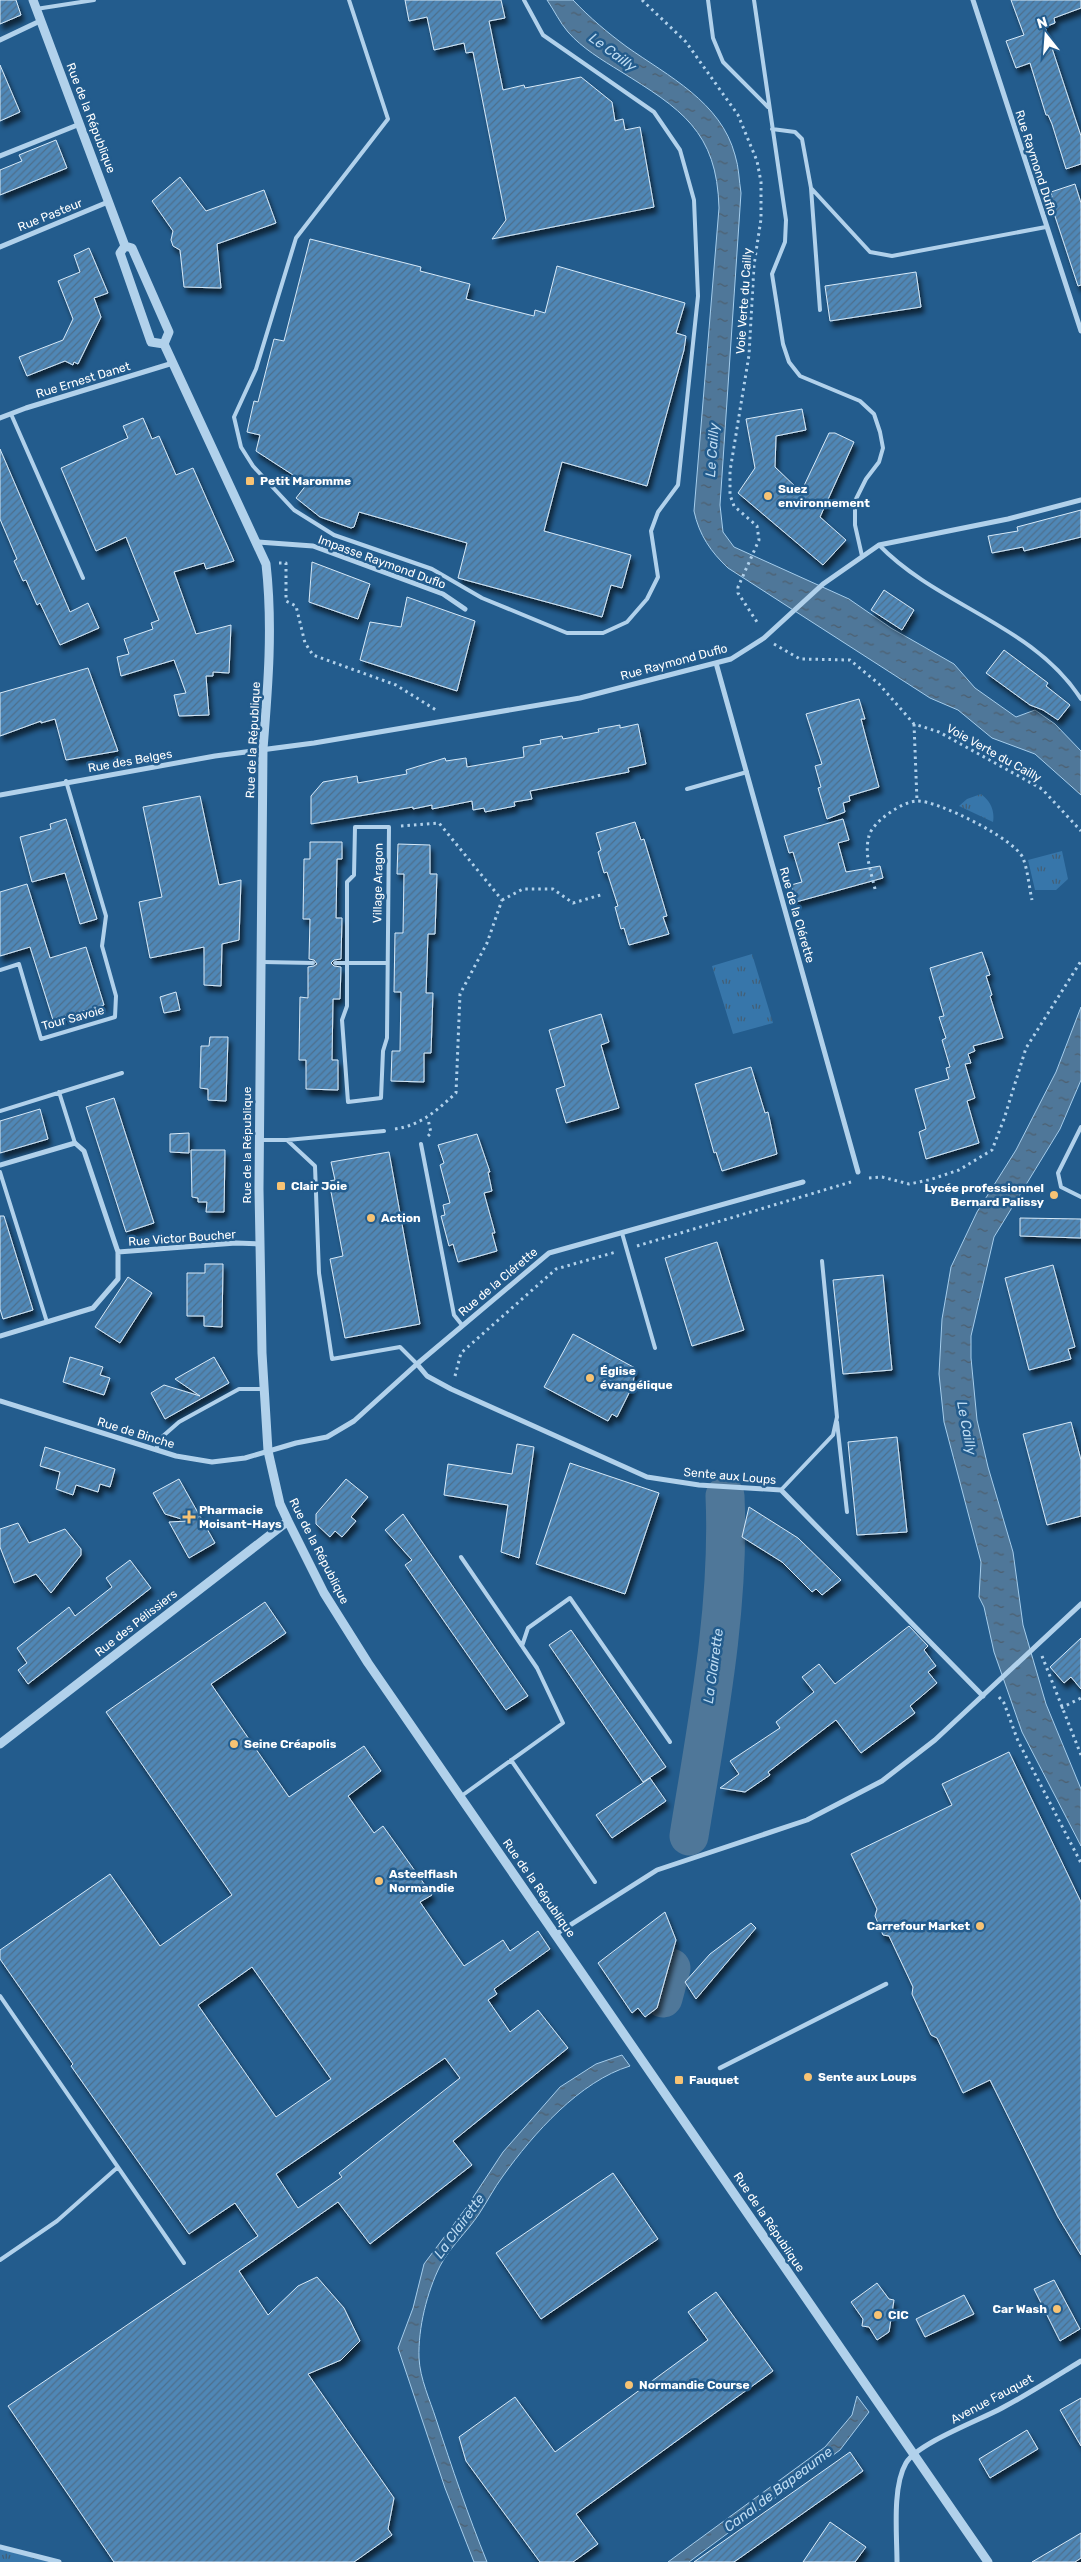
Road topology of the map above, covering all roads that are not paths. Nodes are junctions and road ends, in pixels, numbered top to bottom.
1 (33, 0) edge
2 (94, 0) edge
3 (349, 0) edge
4 (524, 0) edge
5 (708, 0) edge
6 (754, 0) edge
7 (973, 0) edge
8 (36, 9) junction
9 (40, 21) junction
10 (0, 40) edge
11 (769, 108) junction
12 (80, 124) junction
13 (772, 130) junction
14 (0, 156) edge
15 (811, 188) junction
16 (108, 202) junction
17 (1046, 228) junction
18 (125, 246) junction
19 (0, 247) edge
20 (820, 310) dead end
21 (1081, 331) edge
22 (164, 344) junction
23 (173, 364) junction
24 (11, 414) junction
25 (0, 418) edge
26 (1081, 500) edge
27 (258, 542) junction
28 (879, 546) junction
29 (862, 556) junction
30 (83, 578) dead end
31 (465, 609) dead end
32 (716, 663) junction
33 (1081, 698) edge
34 (263, 749) junction
35 (747, 772) junction
36 (66, 782) junction
37 (687, 789) dead end
38 (0, 795) edge
39 (260, 962) junction
40 (313, 963) dead end
41 (335, 963) dead end
42 (348, 963) junction
43 (387, 963) junction
44 (0, 970) edge
45 (122, 1073) dead end
46 (59, 1092) junction
47 (0, 1111) edge
48 (1081, 1126) edge
49 (384, 1131) road end
50 (259, 1140) junction
51 (287, 1140) junction
52 (75, 1143) junction
53 (421, 1144) dead end
54 (0, 1165) edge
55 (0, 1172) edge
56 (858, 1172) dead end
57 (803, 1182) dead end
58 (1081, 1197) edge
59 (622, 1233) junction
60 (259, 1244) junction
61 (118, 1252) junction
62 (822, 1261) dead end
63 (47, 1322) junction
64 (462, 1325) junction
65 (0, 1336) edge
66 (655, 1348) dead end
67 (416, 1364) junction
68 (263, 1389) junction
69 (0, 1401) edge
70 (837, 1417) junction
71 (156, 1450) junction
72 (268, 1451) junction
73 (781, 1490) junction
74 (847, 1512) dead end
75 (288, 1521) junction
76 (461, 1557) dead end
77 (1081, 1604) edge
78 (522, 1646) junction
79 (983, 1696) junction
80 (670, 1742) dead end
81 (0, 1744) edge
82 (511, 1760) junction
83 (460, 1797) junction
84 (594, 1882) dead end
85 (556, 1934) junction
86 (886, 1984) dead end
87 (0, 1996) edge
88 (720, 2068) dead end
89 (118, 2167) junction
90 (0, 2260) edge
91 (184, 2263) dead end
92 (1081, 2361) edge
93 (913, 2456) junction
94 (0, 2547) edge
95 (59, 2562) edge
96 (897, 2562) edge
97 (988, 2562) edge

1 - 8 street, Rue de la République
2 - 8 lane
3 - 4 lane
5 - 11 lane
6 - 11 lane
7 - 17 street, Rue Raymond Duflo
8 - 9 street, Rue de la République
9 - 10 street
9 - 12 street, Rue de la République
11 - 13 lane
12 - 14 street
12 - 16 street, Rue de la République
13 - 15 lane
13 - 29 lane
15 - 17 lane
15 - 20 lane
16 - 18 street, Rue de la République
16 - 19 street, Rue Pasteur
17 - 21 street, Rue Raymond Duflo
18 - 22 street, Rue de la République
18 - 22 street, Rue de la République
22 - 23 street, Rue de la République
23 - 24 street, Rue Ernest Danet
23 - 27 street, Rue de la République
24 - 25 street, Rue Ernest Danet
24 - 30 lane
26 - 28 street, Rue Raymond Duflo
27 - 31 street, Impasse Raymond Duflo
27 - 34 street, Rue de la République
28 - 29 street, Rue Raymond Duflo
28 - 33 lane
29 - 32 street, Rue Raymond Duflo
32 - 34 street, Rue Raymond Duflo
32 - 35 street, Rue de la Clérette
34 - 36 street, Rue des Belges
34 - 39 street, Rue de la République
35 - 37 lane
35 - 56 street, Rue de la Clérette
36 - 38 street, Rue des Belges
36 - 44 lane, Tour Savoie
39 - 40 lane
39 - 50 street, Rue de la République
41 - 42 lane
42 - 43 lane
42 - 43 lane, Village Aragon
42 - 43 lane, Village Aragon
45 - 46 lane
46 - 47 lane
46 - 52 lane
48 - 58 lane
49 - 51 lane
50 - 51 lane
50 - 60 street, Rue de la République
51 - 67 lane
52 - 54 street
52 - 61 street
53 - 64 lane
55 - 63 lane
57 - 59 street, Rue de la Clérette
59 - 64 street, Rue de la Clérette
59 - 66 lane
60 - 61 street, Rue Victor Boucher
60 - 68 street, Rue de la République
61 - 63 street, Rue Victor Boucher
62 - 70 lane
63 - 65 street, Rue Victor Boucher
64 - 67 street, Rue de la Clérette
67 - 72 street, Rue de la Clérette
67 - 73 street, Sente aux Loups
68 - 71 lane
68 - 72 street, Rue de la République
69 - 71 street, Rue de Binche
70 - 73 lane
70 - 74 lane
71 - 72 street, Rue de Binche
72 - 75 street, Rue de la République
73 - 79 street, Sente aux Loups
75 - 81 street, Rue des Pélissiers
75 - 83 street, Rue de la République
76 - 78 lane
77 - 79 street
78 - 80 lane
78 - 82 lane
79 - 85 street
82 - 83 lane
82 - 84 lane
83 - 85 street, Rue de la République
85 - 93 street, Rue de la République
86 - 88 street
87 - 89 lane
89 - 90 lane
89 - 91 lane
92 - 93 street, Avenue Fauquet
93 - 96 street
93 - 97 street, Rue de la République
94 - 95 street

